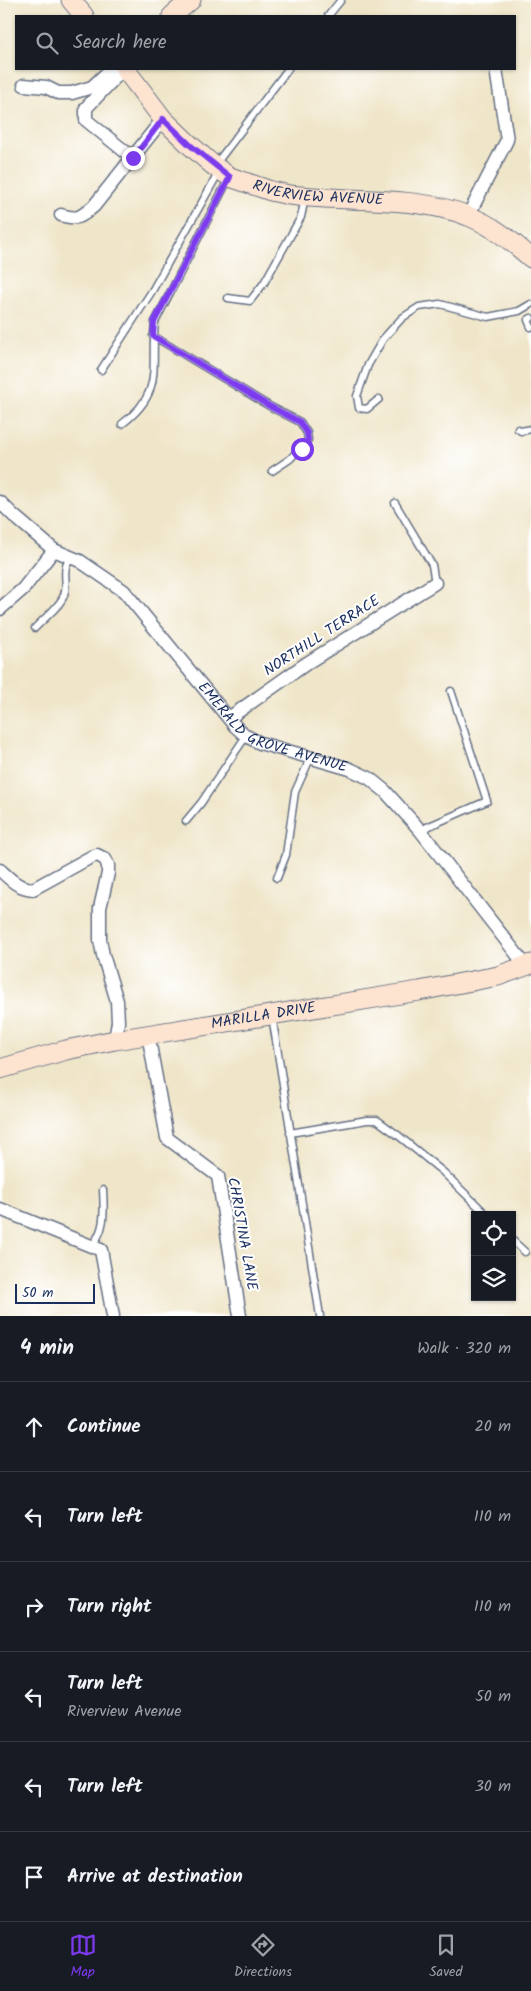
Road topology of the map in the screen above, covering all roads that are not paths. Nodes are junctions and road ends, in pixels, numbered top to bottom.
1 (71, 0) edge
2 (191, 0) edge
3 (341, 0) edge
4 (83, 15) edge
5 (173, 15) edge
6 (329, 15) edge
7 (111, 70) edge
8 (123, 70) edge
9 (125, 70) edge
10 (287, 70) edge
11 (496, 70) edge
12 (24, 85) dead end
13 (163, 119) junction
14 (133, 158) junction
15 (221, 171) junction
16 (306, 197) junction
17 (61, 215) dead end
18 (468, 216) junction
19 (531, 258) edge
20 (228, 298) dead end
21 (531, 304) edge
22 (531, 318) edge
23 (531, 327) edge
24 (153, 336) junction
25 (100, 370) dead end
26 (379, 399) dead end
27 (122, 424) dead end
28 (531, 428) edge
29 (518, 429) dead end
30 (272, 471) dead end
31 (0, 502) edge
32 (395, 503) dead end
33 (54, 550) junction
34 (71, 556) junction
35 (435, 583) joint
36 (0, 609) edge
37 (34, 628) dead end
38 (451, 691) dead end
39 (229, 718) junction
40 (246, 736) junction
41 (310, 759) junction
42 (186, 821) dead end
43 (420, 830) junction
44 (0, 870) edge
45 (277, 878) dead end
46 (529, 967) edge
47 (272, 1014) junction
48 (148, 1034) junction
49 (115, 1040) junction
50 (0, 1069) edge
51 (290, 1133) junction
52 (104, 1190) dead end
53 (0, 1209) edge
54 (483, 1211) edge
55 (516, 1244) edge
56 (92, 1246) junction
57 (525, 1252) dead end
58 (113, 1316) edge
59 (240, 1316) edge
60 (320, 1316) edge

1 - 4 street
2 - 5 street
3 - 6 lane
7 - 12 street
8 - 14 street
9 - 13 street, RIVERVIEW AVENUE
10 - 15 lane
11 - 18 street
13 - 14 street
13 - 15 street, RIVERVIEW AVENUE
14 - 17 street
15 - 16 street, RIVERVIEW AVENUE
15 - 24 lane
15 - 25 lane
16 - 18 street, RIVERVIEW AVENUE
16 - 20 lane
18 - 19 street, RIVERVIEW AVENUE
21 - 26 lane
22 - 23 lane
24 - 27 lane
24 - 30 lane
28 - 29 lane
31 - 33 street, EMERALD GROVE AVENUE
32 - 35 lane
33 - 34 street, EMERALD GROVE AVENUE
33 - 36 street
34 - 37 lane
34 - 39 street, EMERALD GROVE AVENUE
35 - 39 street, NORTHILL TERRACE
38 - 43 lane
39 - 40 street, EMERALD GROVE AVENUE
40 - 41 street, EMERALD GROVE AVENUE
40 - 42 lane
41 - 43 street, EMERALD GROVE AVENUE
41 - 45 lane
43 - 46 street, EMERALD GROVE AVENUE
44 - 49 street
46 - 47 street, MARILLA DRIVE
47 - 48 street, MARILLA DRIVE
47 - 51 lane
48 - 49 street, MARILLA DRIVE
48 - 59 street, CHRISTINA LANE
49 - 50 street, MARILLA DRIVE
51 - 54 lane
51 - 60 lane
52 - 56 lane
53 - 56 street
55 - 57 lane
56 - 58 street

